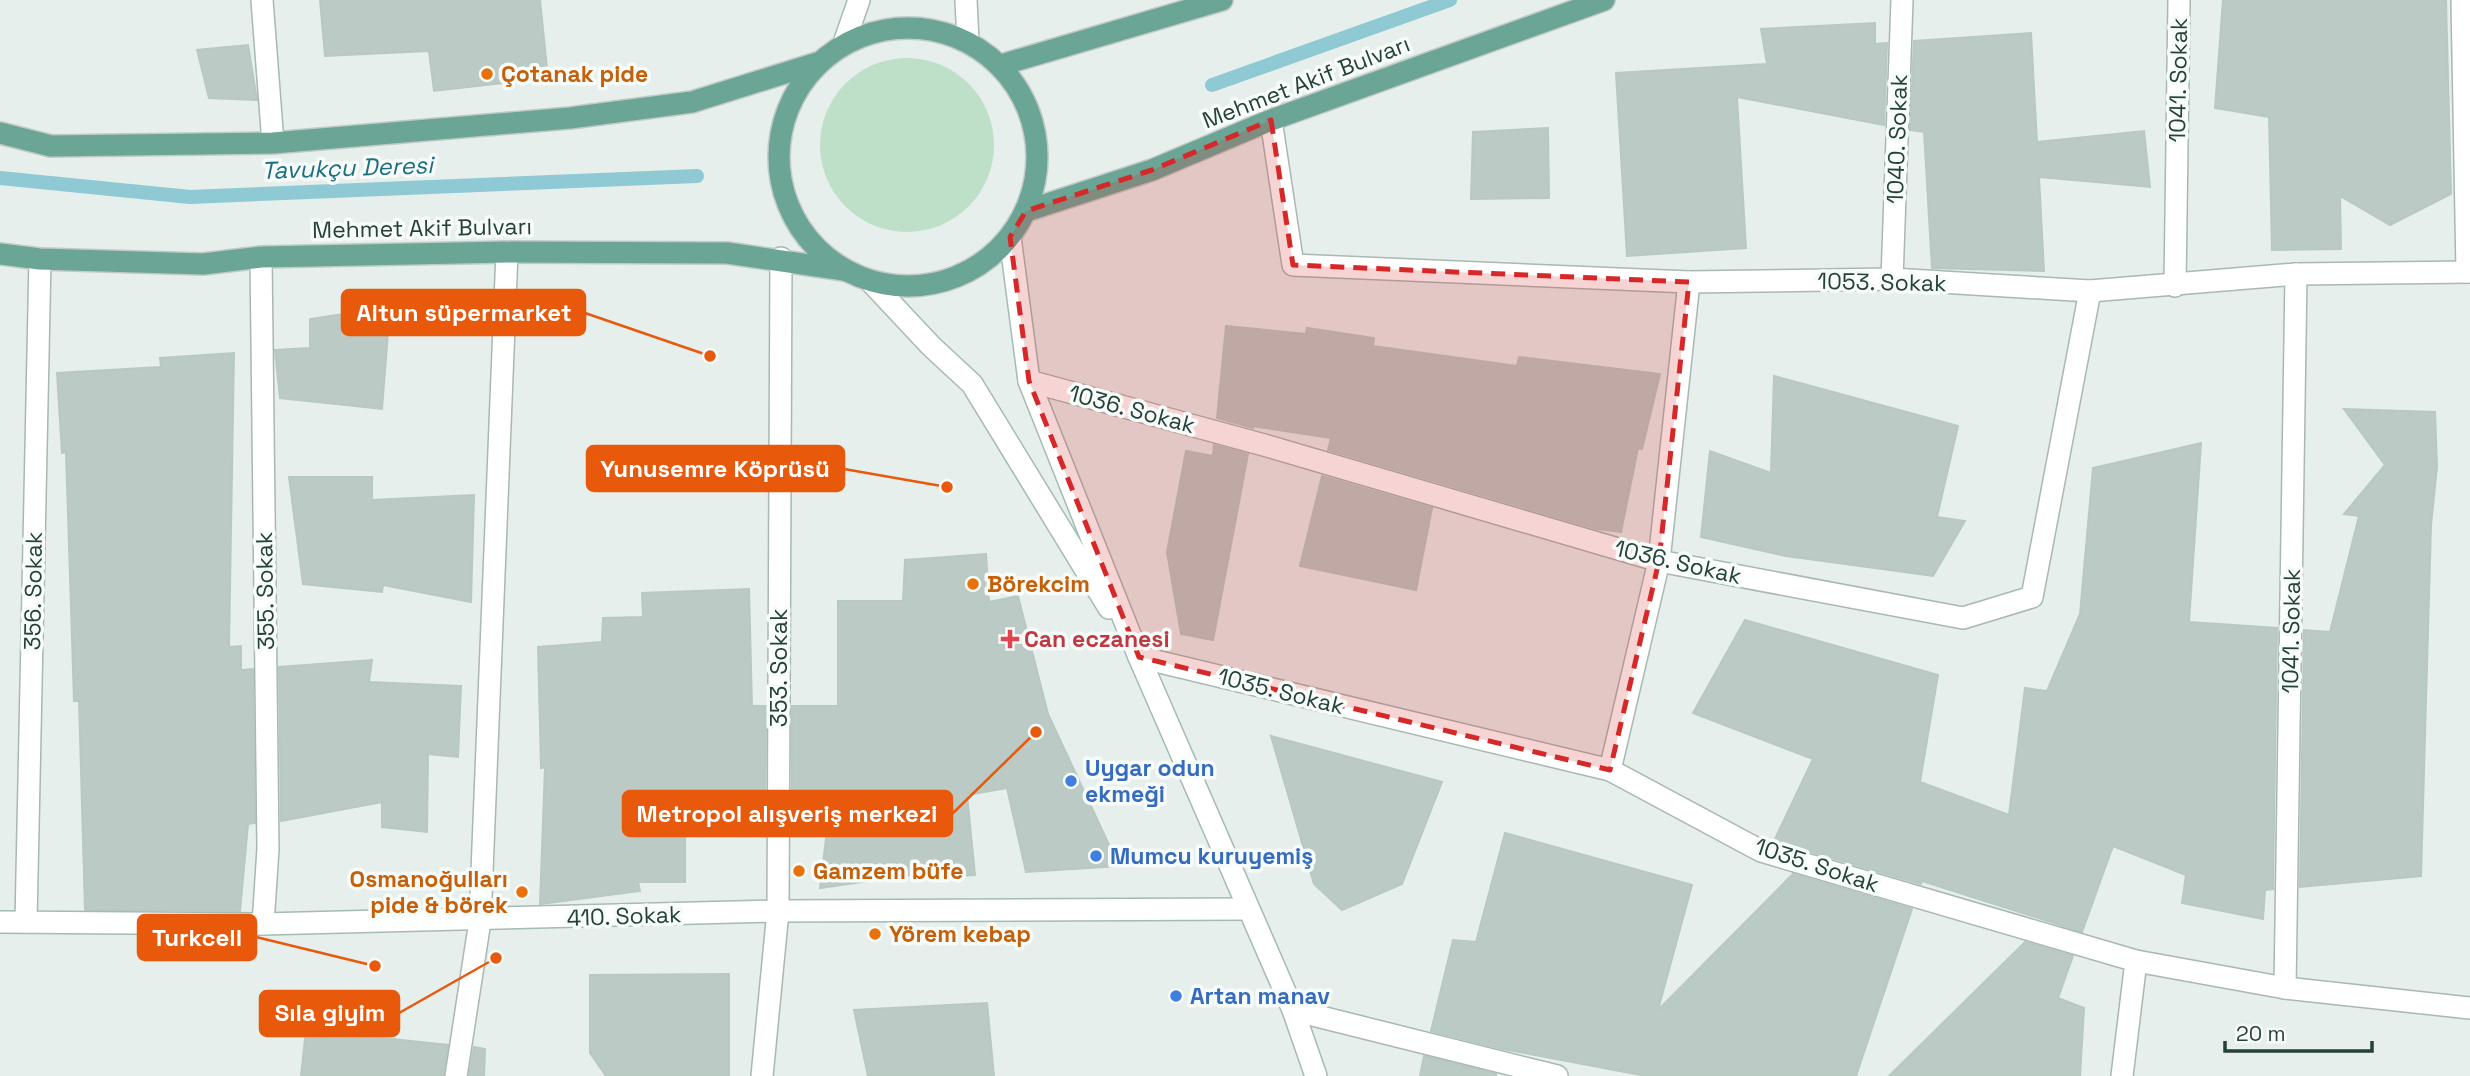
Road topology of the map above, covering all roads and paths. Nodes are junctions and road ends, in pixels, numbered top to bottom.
1 (262, 0) edge
2 (859, 0) edge
3 (966, 0) edge
4 (1222, 0) edge
5 (1604, 0) edge
6 (1902, 0) edge
7 (2179, 0) edge
8 (2462, 0) edge
9 (968, 41) junction
10 (844, 43) junction
11 (817, 63) junction
12 (1001, 65) junction
13 (1271, 120) junction
14 (0, 132) edge
15 (273, 143) junction
16 (1026, 211) junction
17 (1010, 237) junction
18 (508, 252) junction
19 (0, 254) edge
20 (261, 257) junction
21 (781, 258) junction
22 (40, 260) junction
23 (844, 270) junction
24 (2469, 272) edge
25 (2296, 274) junction
26 (1892, 279) junction
27 (871, 282) junction
28 (1689, 282) junction
29 (2175, 286) junction
30 (2090, 291) junction
31 (1029, 381) junction
32 (1659, 561) junction
33 (1139, 657) junction
34 (1610, 770) junction
35 (1248, 909) junction
36 (778, 911) junction
37 (480, 921) junction
38 (0, 922) edge
39 (26, 922) junction
40 (263, 924) junction
41 (2136, 961) junction
42 (2285, 988) junction
43 (2470, 1008) edge
44 (1293, 1010) junction
45 (456, 1076) edge
46 (762, 1076) edge
47 (1316, 1076) edge
48 (1557, 1076) edge
49 (2122, 1076) edge

1 - 15 street
2 - 10 street
3 - 9 street
4 - 12 main road
5 - 13 main road, Mehmet Akif Bulvarı
6 - 26 street, 1040. Sokak
7 - 29 street, 1041. Sokak
8 - 24 street
9 - 10 main road
9 - 12 main road
10 - 11 main road
11 - 15 main road
11 - 23 main road
12 - 16 main road
13 - 16 main road, Mehmet Akif Bulvarı
13 - 28 street, 1053. Sokak
14 - 15 main road
16 - 17 main road
17 - 27 main road
17 - 31 street
18 - 20 main road, Mehmet Akif Bulvarı
18 - 21 main road, Mehmet Akif Bulvarı
18 - 37 street
19 - 22 main road, Mehmet Akif Bulvarı
20 - 22 main road, Mehmet Akif Bulvarı
20 - 40 street, 355. Sokak
21 - 23 main road, Mehmet Akif Bulvarı
21 - 36 street, 353. Sokak
22 - 39 street, 356. Sokak
23 - 27 main road
24 - 25 street, 1053. Sokak
25 - 29 street, 1053. Sokak
25 - 42 street, 1041. Sokak
26 - 28 street, 1053. Sokak
26 - 30 street, 1053. Sokak
27 - 33 street
28 - 32 street
29 - 30 street, 1053. Sokak
30 - 32 street, 1036. Sokak
31 - 32 street, 1036. Sokak
31 - 33 street
32 - 34 street
33 - 34 street, 1035. Sokak
33 - 35 street
34 - 41 street, 1035. Sokak
35 - 36 street, 410. Sokak
35 - 44 street
36 - 37 street, 410. Sokak
36 - 46 street, 353. Sokak
37 - 40 street, 410. Sokak
37 - 45 street
38 - 39 street, 410. Sokak
39 - 40 street, 410. Sokak
41 - 42 street, 1035. Sokak
41 - 49 street
42 - 43 street, 1035. Sokak
44 - 47 street
44 - 48 street

